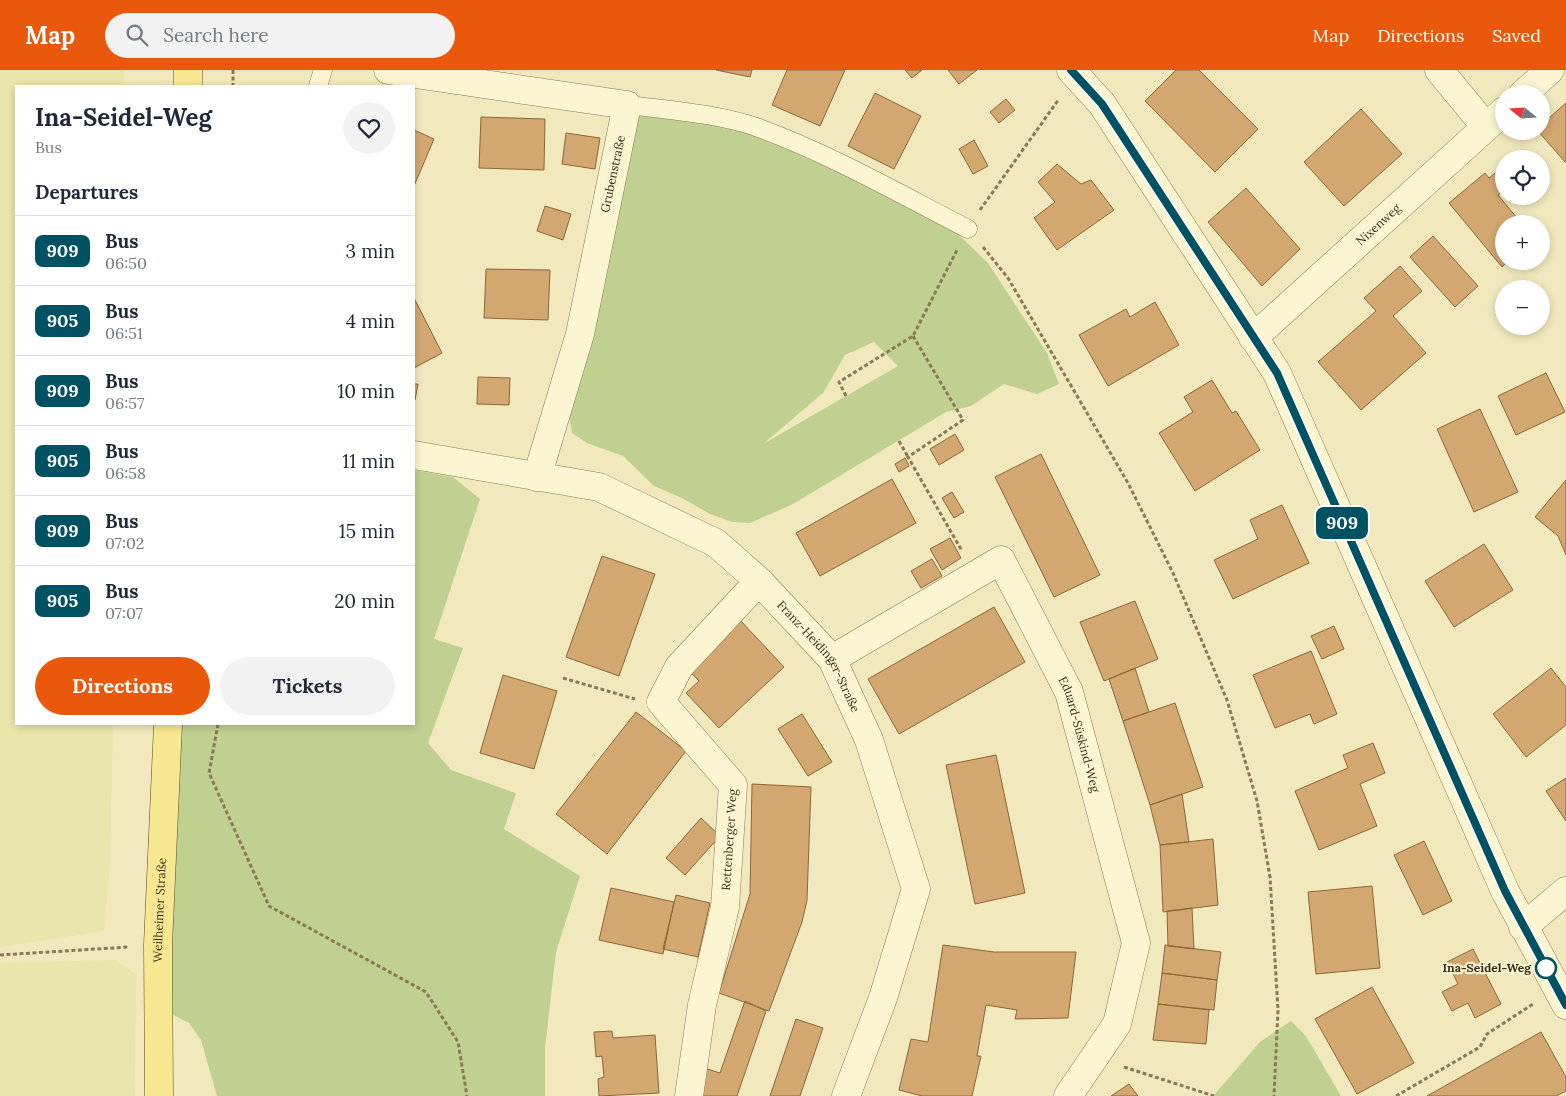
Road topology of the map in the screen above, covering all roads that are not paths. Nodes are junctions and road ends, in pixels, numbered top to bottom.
1 (188, 70) edge
2 (323, 70) edge
3 (388, 70) edge
4 (1071, 70) edge
5 (1439, 70) edge
6 (1550, 70) edge
7 (188, 85) edge
8 (318, 85) edge
9 (1533, 85) edge
10 (627, 105) junction
11 (1495, 119) edge
12 (968, 229) road end
13 (1253, 338) junction
14 (415, 455) edge
15 (537, 477) junction
16 (760, 581) junction
17 (832, 659) junction
18 (168, 725) edge
19 (1566, 891) edge
20 (1523, 927) junction
21 (1562, 997) edge
22 (159, 1096) edge
23 (689, 1096) edge
24 (846, 1096) edge
25 (1068, 1096) edge

1 - 7 main road
2 - 8 lane
3 - 10 street
4 - 13 street
5 - 11 street
6 - 9 street
10 - 12 lane
10 - 15 street, Grubenstraße
11 - 13 street, Nixenweg
13 - 20 street
14 - 15 street, Franz-Heidinger-Straße
15 - 16 street, Franz-Heidinger-Straße
16 - 17 street, Franz-Heidinger-Straße
16 - 23 street, Rettenberger Weg
17 - 24 street, Franz-Heidinger-Straße
17 - 25 street, Eduard-Süskind-Weg
18 - 22 main road, Weilheimer Straße
19 - 20 street
20 - 21 street

